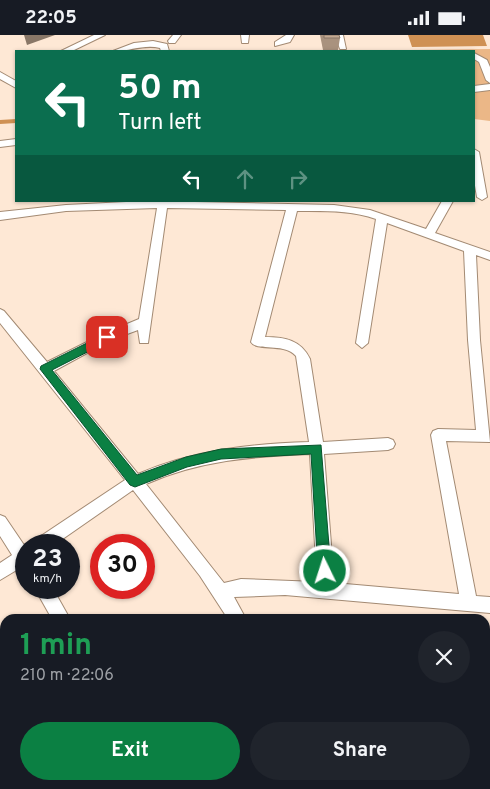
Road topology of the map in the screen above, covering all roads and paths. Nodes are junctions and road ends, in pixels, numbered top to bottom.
1 (101, 35) edge
2 (290, 35) edge
3 (339, 35) edge
4 (278, 44) dead end
5 (343, 47) dead end
6 (66, 50) edge
7 (120, 50) edge
8 (165, 50) edge
9 (475, 56) edge
10 (15, 71) edge
11 (1, 76) edge
12 (490, 80) edge
13 (15, 84) edge
14 (490, 87) edge
15 (475, 89) edge
16 (15, 143) edge
17 (0, 144) edge
18 (475, 158) edge
19 (482, 197) edge
20 (163, 202) edge
21 (447, 202) edge
22 (67, 205) edge
23 (293, 206) junction
24 (0, 216) edge
25 (382, 217) junction
26 (429, 234) junction
27 (470, 249) junction
28 (490, 256) edge
29 (0, 315) edge
30 (145, 322) junction
31 (144, 340) dead end
32 (362, 343) dead end
33 (45, 369) junction
34 (487, 436) edge
35 (388, 444) dead end
36 (317, 449) junction
37 (135, 481) junction
38 (0, 522) edge
39 (57, 534) edge
40 (15, 544) edge
41 (15, 564) edge
42 (0, 572) edge
43 (326, 589) junction
44 (221, 591) junction
45 (50, 599) edge
46 (469, 603) junction
47 (490, 605) edge
48 (59, 614) edge
49 (235, 614) edge

1 - 6 street
2 - 4 street
3 - 5 street
7 - 8 street
9 - 12 street
10 - 11 street
11 - 13 street
14 - 15 street
16 - 17 street
18 - 19 street
20 - 22 street
20 - 23 street
20 - 30 street
21 - 26 street
22 - 24 street
23 - 25 street
23 - 36 street
25 - 26 street
25 - 32 street
26 - 27 street
27 - 28 street
27 - 34 street
29 - 33 street
30 - 31 street
30 - 33 street
33 - 37 street
34 - 46 street
35 - 36 street
36 - 37 street
36 - 43 street
37 - 39 street
37 - 44 street
38 - 40 street
41 - 42 street
43 - 44 street
43 - 46 street
44 - 49 street
45 - 48 street
46 - 47 street

